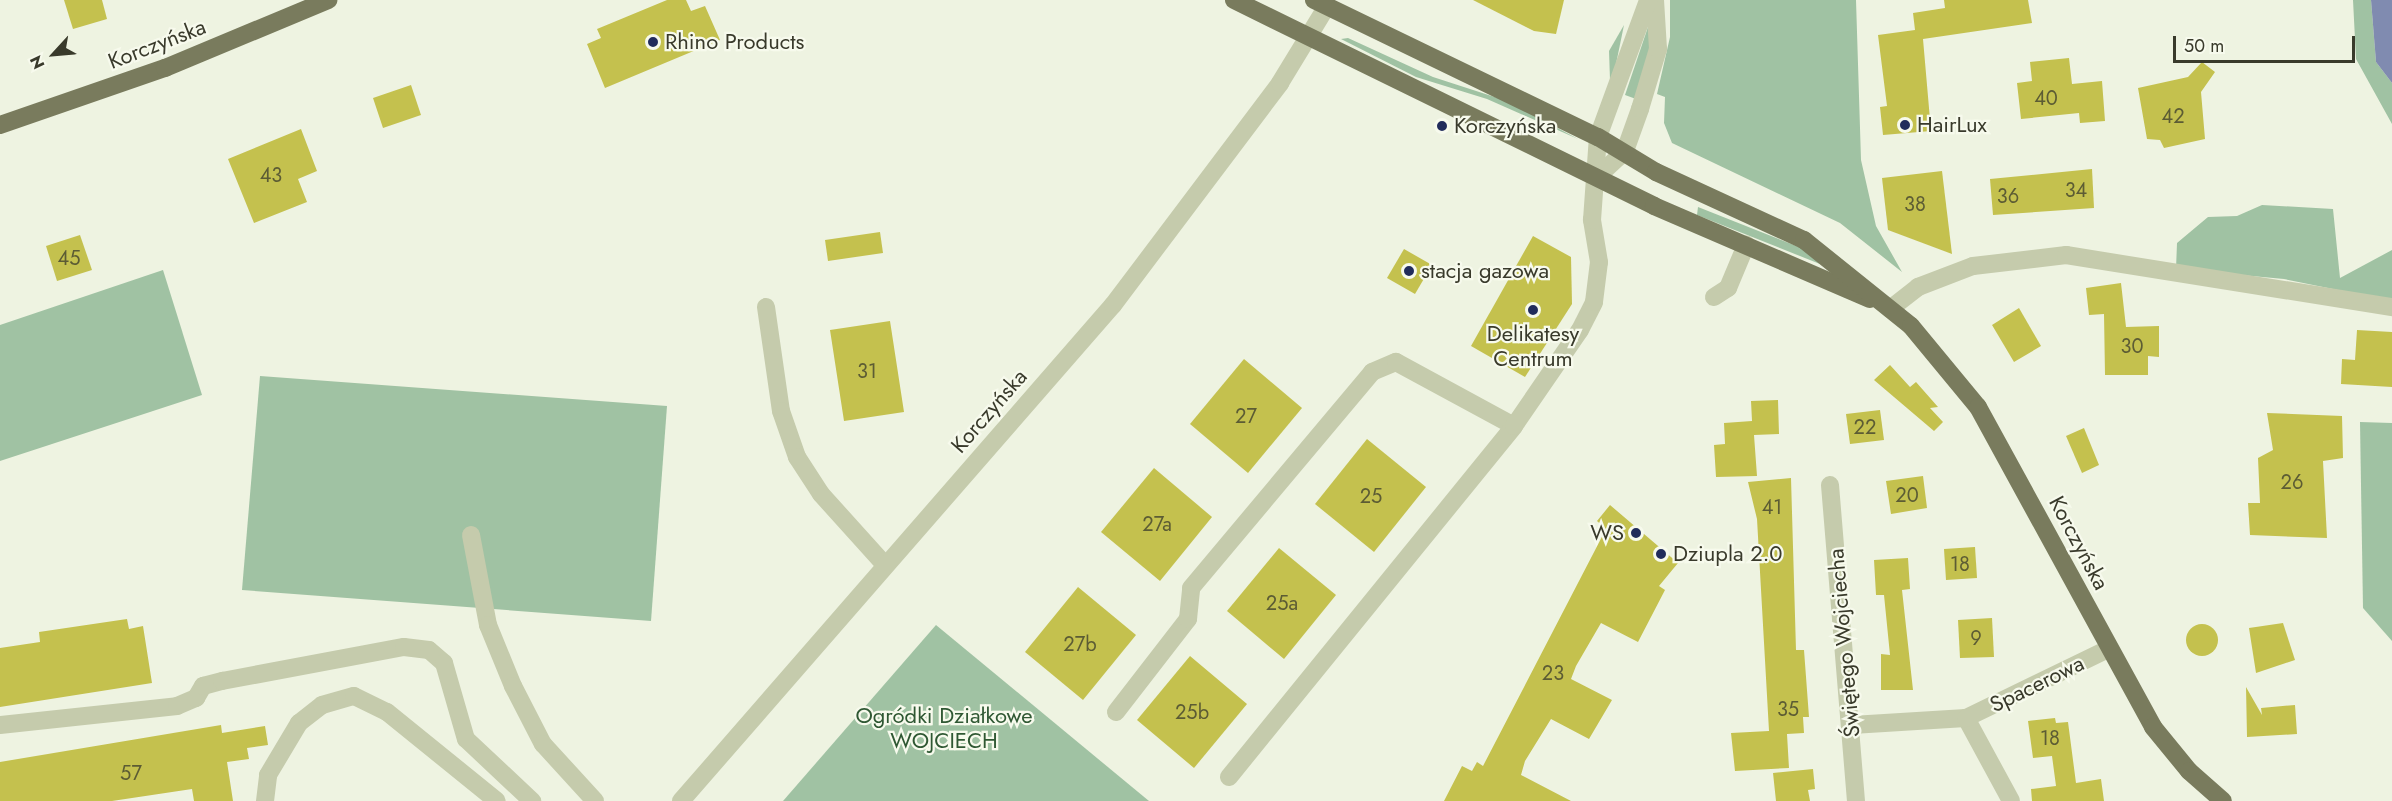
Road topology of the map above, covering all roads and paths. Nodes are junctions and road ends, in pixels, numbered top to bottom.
1 (328, 0) edge
2 (1234, 0) edge
3 (1647, 0) edge
4 (1655, 0) edge
5 (1320, 3) edge
6 (1311, 36) junction
7 (0, 125) edge
8 (1598, 137) junction
9 (1625, 151) junction
10 (1597, 177) junction
11 (1746, 245) junction
12 (1714, 297) dead end
13 (766, 307) dead end
14 (2392, 307) edge
15 (1890, 309) junction
16 (1514, 426) junction
17 (1830, 485) dead end
18 (471, 535) dead end
19 (885, 565) junction
20 (2108, 649) junction
21 (1116, 712) dead end
22 (1966, 718) junction
23 (1852, 725) junction
24 (0, 726) edge
25 (1229, 777) dead end
26 (265, 801) edge
27 (497, 801) edge
28 (532, 801) edge
29 (595, 801) edge
30 (681, 801) edge
31 (1856, 801) edge
32 (2011, 801) edge
33 (2223, 801) edge

1 - 7 main road, Korczyńska
2 - 6 main road, Korczyńska
3 - 8 street
4 - 9 street
5 - 6 street, Korczyńska
5 - 8 main road, Korczyńska
6 - 10 main road, Korczyńska
6 - 19 street, Korczyńska
8 - 9 main road, Korczyńska
8 - 10 street
9 - 10 street
9 - 15 main road, Korczyńska
10 - 11 main road, Korczyńska
10 - 16 street
11 - 12 street
11 - 15 main road, Korczyńska
13 - 19 street
14 - 15 street
15 - 20 main road, Korczyńska
16 - 21 street
16 - 25 street
17 - 23 street, Świętego Wojciecha
18 - 29 street
19 - 30 street, Korczyńska
20 - 22 street, Spacerowa
20 - 33 main road, Korczyńska
22 - 23 street, Spacerowa
22 - 32 street, Spacerowa
23 - 31 street, Świętego Wojciecha
24 - 28 street
26 - 27 street

